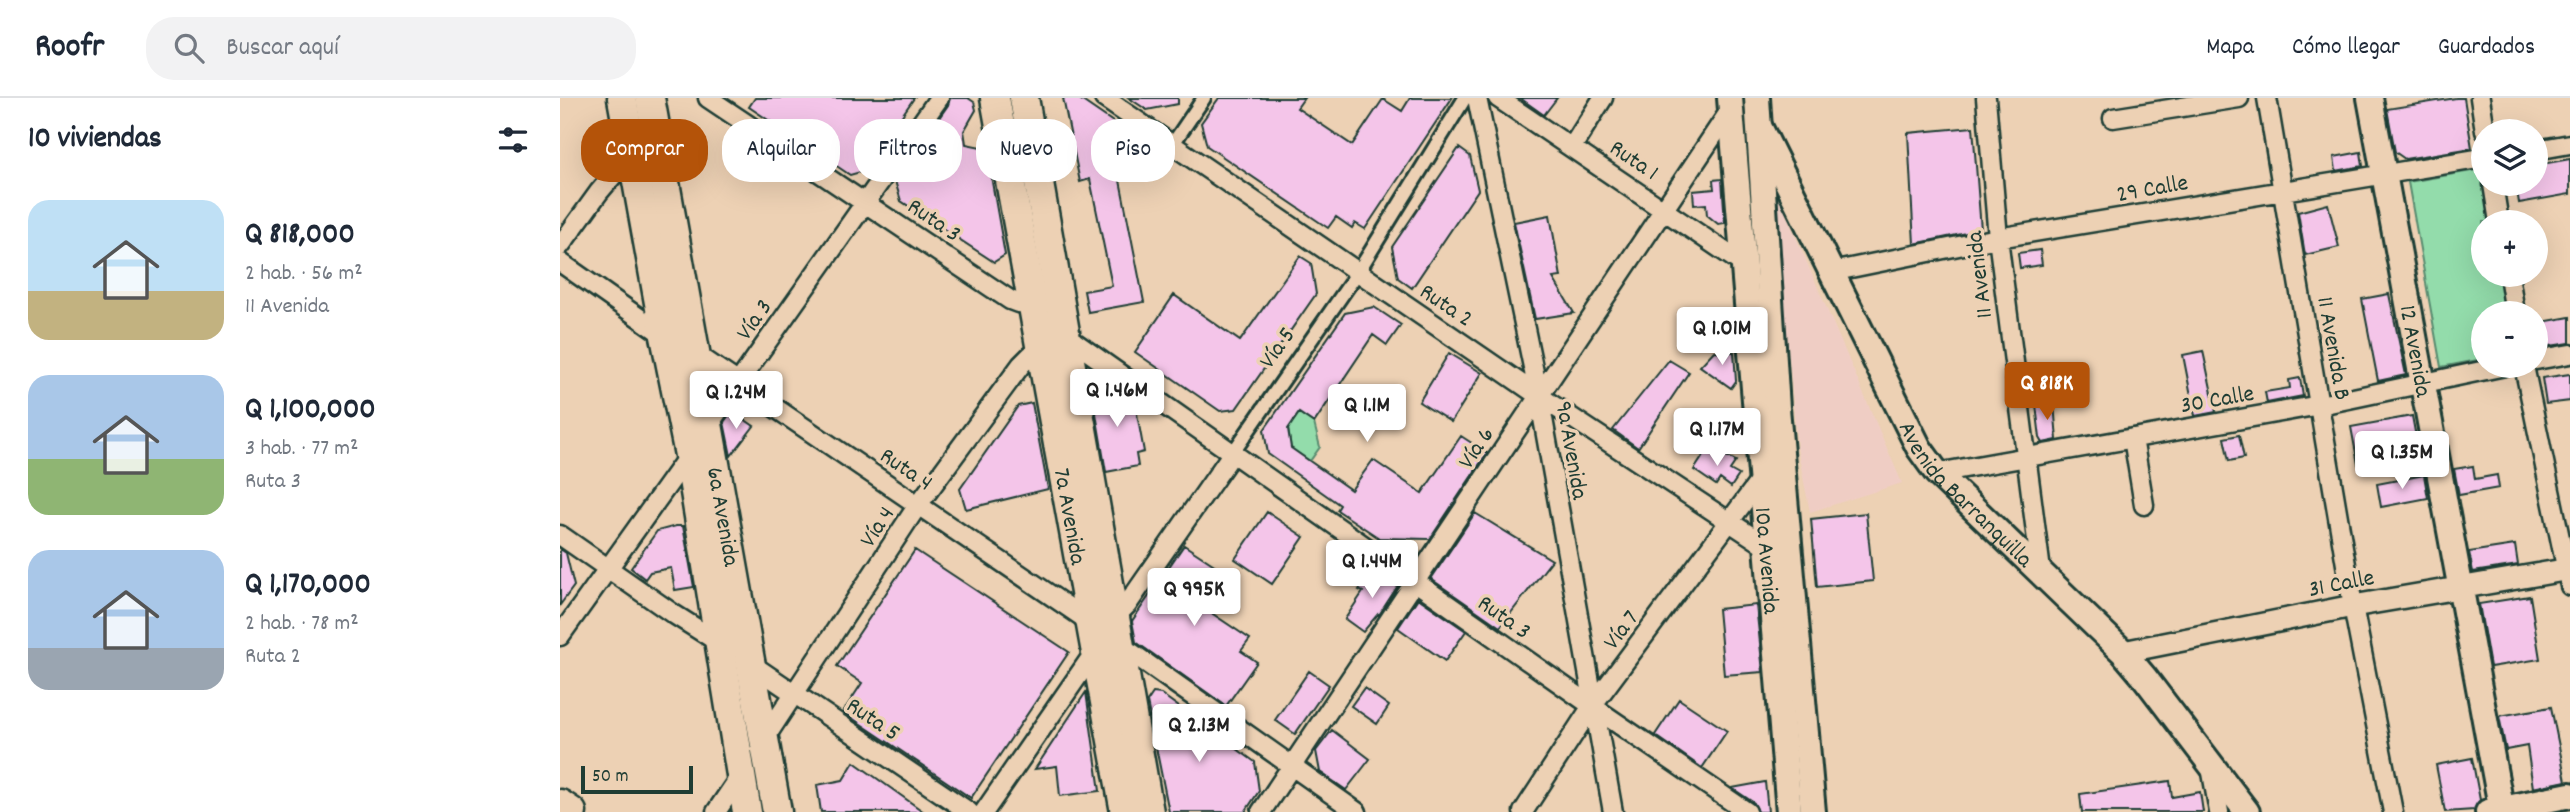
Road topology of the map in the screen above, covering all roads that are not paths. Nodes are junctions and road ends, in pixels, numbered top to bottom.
1 (622, 98) edge
2 (650, 98) edge
3 (708, 98) edge
4 (939, 98) edge
5 (995, 98) edge
6 (1024, 98) edge
7 (1104, 98) edge
8 (1205, 98) edge
9 (1465, 98) edge
10 (1478, 98) edge
11 (1498, 98) edge
12 (1603, 98) edge
13 (1757, 98) edge
14 (1986, 98) edge
15 (2239, 98) edge
16 (2267, 98) edge
17 (2370, 98) edge
18 (2480, 98) edge
19 (1730, 104) edge
20 (2113, 118) dead end
21 (626, 119) edge
22 (1134, 119) edge
23 (2483, 119) edge
24 (1759, 126) junction
25 (1175, 141) edge
26 (2570, 144) edge
27 (1175, 147) edge
28 (1572, 147) junction
29 (2548, 147) edge
30 (2471, 160) edge
31 (2384, 174) junction
32 (607, 182) edge
33 (637, 182) edge
34 (2284, 190) junction
35 (866, 202) junction
36 (1664, 208) junction
37 (1998, 238) junction
38 (560, 246) edge
39 (560, 262) edge
40 (1743, 264) junction
41 (1358, 272) junction
42 (1831, 272) junction
43 (1032, 304) junction
44 (665, 336) junction
45 (1066, 336) junction
46 (1041, 353) junction
47 (696, 354) junction
48 (2570, 354) edge
49 (2548, 358) edge
50 (2471, 373) edge
51 (2527, 378) edge
52 (738, 383) junction
53 (2423, 384) junction
54 (1539, 397) junction
55 (2320, 405) junction
56 (709, 424) junction
57 (2133, 438) junction
58 (1232, 454) junction
59 (689, 455) junction
60 (2025, 457) junction
61 (1768, 467) junction
62 (1937, 473) junction
63 (918, 505) junction
64 (2144, 505) dead end
65 (1731, 523) junction
66 (560, 535) edge
67 (1766, 545) junction
68 (607, 569) junction
69 (2041, 571) junction
70 (2569, 575) edge
71 (1415, 582) junction
72 (2460, 588) junction
73 (2353, 606) junction
74 (1102, 619) junction
75 (560, 636) edge
76 (721, 644) junction
77 (1108, 649) junction
78 (2123, 652) junction
79 (751, 664) junction
80 (796, 694) junction
81 (1592, 706) junction
82 (765, 738) junction
83 (2210, 763) junction
84 (1290, 767) junction
85 (741, 775) junction
86 (2570, 795) edge
87 (560, 804) edge
88 (2570, 807) edge
89 (2497, 811) edge
90 (572, 812) edge
91 (716, 812) edge
92 (747, 812) edge
93 (776, 812) edge
94 (969, 812) edge
95 (984, 812) edge
96 (1125, 812) edge
97 (1149, 812) edge
98 (1261, 812) edge
99 (1357, 812) edge
100 (1522, 812) edge
101 (1613, 812) edge
102 (1747, 812) edge
103 (1789, 812) edge
104 (1813, 812) edge
105 (2219, 812) edge
106 (2247, 812) edge
107 (2393, 812) edge

1 - 21 main road, 6a Avenida
2 - 47 main road, 6a Avenida
3 - 35 street, Ruta 3
4 - 35 street, Vía 3
5 - 43 main road, 7a Avenida
6 - 45 main road, 7a Avenida
7 - 22 street, Ruta 2
8 - 25 street
9 - 41 street, Vía 5
10 - 54 street, 9a Avenida
11 - 28 street, Ruta 1
12 - 28 street
13 - 24 main road, 10a Avenida
14 - 37 street, 11 Avenida
15 - 20 street
16 - 34 street, 11 Avenida B
17 - 31 main road, 12 Avenida
18 - 23 street
19 - 36 street, Vía 6
19 - 40 main road, 10a Avenida
24 - 42 main road, Avenida Barranquilla
24 - 61 main road, 10a Avenida
26 - 29 street
27 - 41 street, Ruta 2
28 - 36 street, Ruta 1
30 - 31 street, 29 Calle
31 - 34 street, 29 Calle
31 - 53 main road, 12 Avenida
32 - 38 street
33 - 44 main road, 6a Avenida
34 - 37 street, 29 Calle
34 - 55 street, 11 Avenida B
35 - 43 street, Ruta 3
35 - 52 street, Vía 3
36 - 40 street, Ruta 1
36 - 54 street, Vía 6
37 - 42 street, 29 Calle
37 - 60 street, 11 Avenida
39 - 44 street
40 - 61 main road, 10a Avenida
41 - 54 street, Ruta 2
41 - 58 street, Vía 5
42 - 62 main road, Avenida Barranquilla
43 - 46 main road, 7a Avenida
44 - 59 main road, 6a Avenida
45 - 58 street, Ruta 3
45 - 74 main road, 7a Avenida
46 - 63 street, Vía 4
46 - 74 main road, 7a Avenida
47 - 52 street, Ruta 4
47 - 56 main road, 6a Avenida
48 - 49 street
50 - 53 street, 30 Calle
51 - 70 street
52 - 56 street, Vía 3
52 - 63 street, Ruta 4
53 - 55 street, 30 Calle
53 - 72 main road, 12 Avenida
54 - 65 street, Ruta 2
54 - 71 street, Vía 6
54 - 81 street, 9a Avenida
55 - 57 street, 30 Calle
55 - 73 street, 11 Avenida B
56 - 59 street, Vía 3
56 - 79 main road, 6a Avenida
57 - 60 street, 30 Calle
57 - 64 street
58 - 71 street, Ruta 3
58 - 74 street, Vía 5
59 - 68 street, Vía 3
59 - 76 main road, 6a Avenida
60 - 62 street, 30 Calle
60 - 69 street, 11 Avenida
61 - 65 street, Vía 7
61 - 67 main road, 10a Avenida
61 - 104 main road, 10a Avenida
62 - 69 main road, Avenida Barranquilla
63 - 74 street, Ruta 4
63 - 80 street, Vía 4
65 - 67 street, Ruta 2
65 - 81 street, Vía 7
66 - 68 street
67 - 103 main road, 10a Avenida
68 - 75 street, Vía 3
68 - 76 street
69 - 78 main road, Avenida Barranquilla
70 - 72 street, 31 Calle
71 - 81 street, Ruta 3
71 - 84 street, Vía 6
72 - 73 street, 31 Calle
72 - 89 main road, 12 Avenida
73 - 78 street, 31 Calle
73 - 107 street, 11 Avenida B
74 - 77 main road, 7a Avenida
76 - 85 main road, 6a Avenida
77 - 84 street
77 - 95 street
77 - 96 main road, 7a Avenida
77 - 97 main road, 7a Avenida
78 - 83 main road, Avenida Barranquilla
79 - 80 street, Ruta 5
79 - 82 main road, 6a Avenida
80 - 82 street, Vía 4
80 - 94 street, Ruta 5
81 - 100 street, Vía 7
81 - 101 street, 9a Avenida
81 - 102 street, Ruta 3
82 - 93 main road, 6a Avenida
83 - 105 street
83 - 106 main road, Avenida Barranquilla
84 - 98 street, Vía 6
84 - 99 street
85 - 91 street
85 - 92 main road, 6a Avenida
86 - 89 main road
87 - 90 main road
88 - 89 main road

